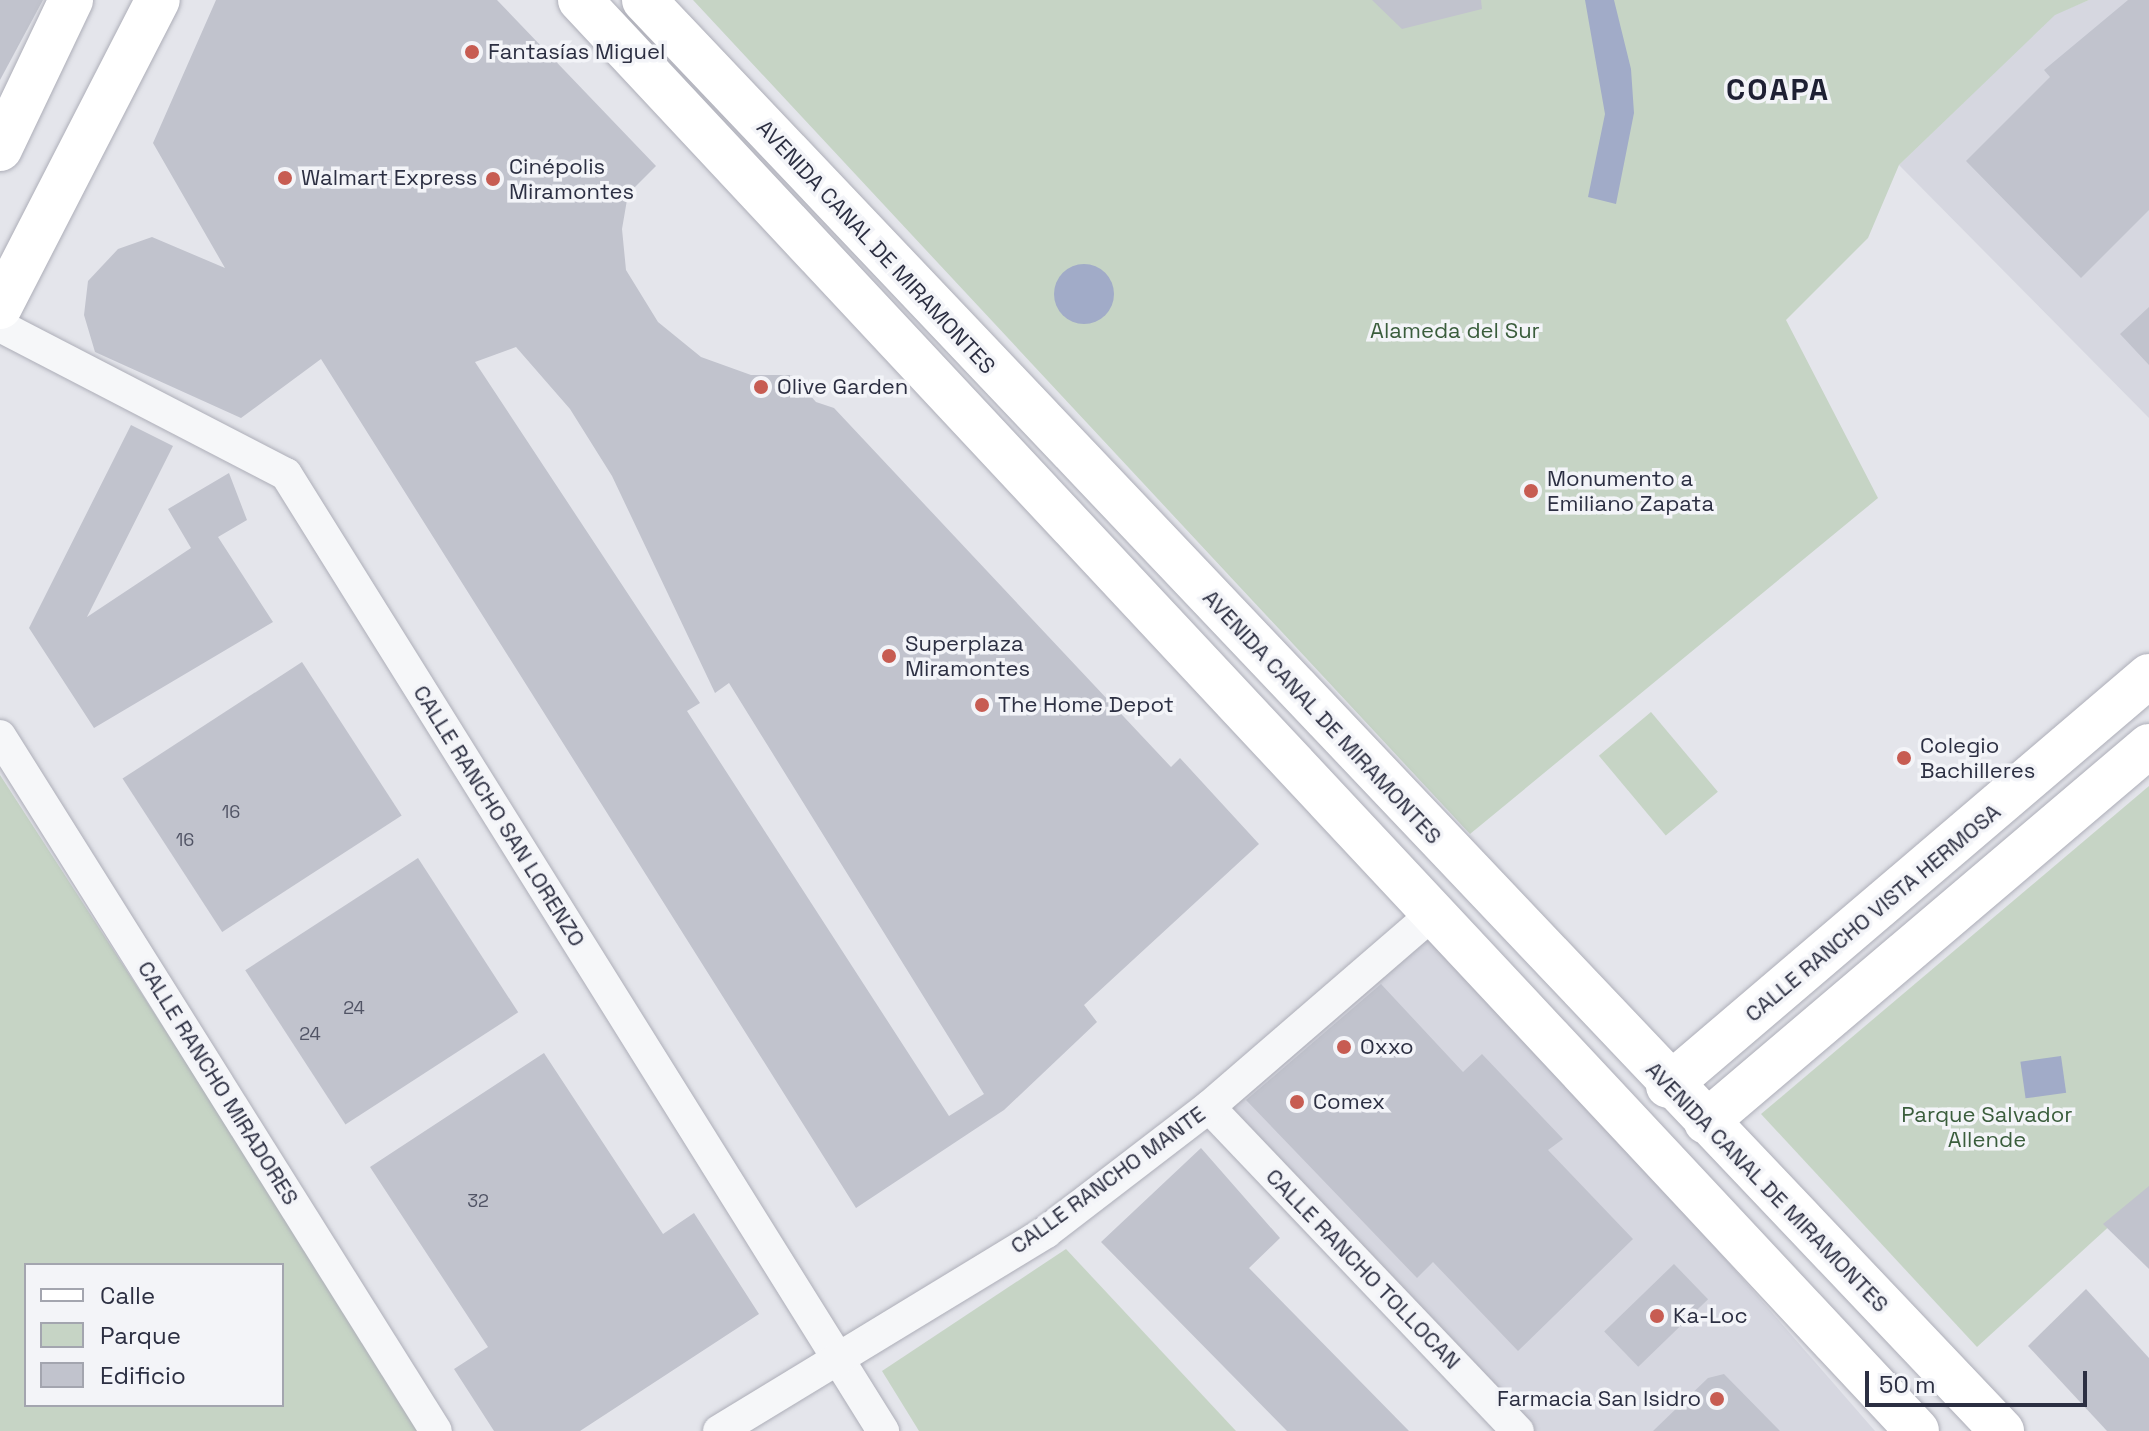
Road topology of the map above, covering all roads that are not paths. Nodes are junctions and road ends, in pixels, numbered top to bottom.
1 (71, 0) edge
2 (158, 0) edge
3 (580, 0) edge
4 (644, 0) edge
5 (0, 149) edge
6 (0, 307) edge
7 (0, 326) edge
8 (2149, 676) edge
9 (0, 736) edge
10 (2149, 746) edge
11 (1429, 917) junction
12 (1668, 1086) junction
13 (1209, 1107) junction
14 (1706, 1122) junction
15 (837, 1358) junction
16 (436, 1431) edge
17 (719, 1431) edge
18 (883, 1431) edge
19 (1518, 1431) edge
20 (1917, 1431) edge
21 (2002, 1431) edge

1 - 5 main road
2 - 6 main road
3 - 11 main road
4 - 12 main road, AVENIDA CANAL DE MIRAMONTES
7 - 15 street, CALLE RANCHO SAN LORENZO
8 - 12 main road, CALLE RANCHO VISTA HERMOSA
9 - 16 street, CALLE RANCHO MIRADORES
10 - 14 main road
11 - 13 street, CALLE RANCHO MANTE
11 - 20 main road
12 - 14 main road, AVENIDA CANAL DE MIRAMONTES
13 - 15 street, CALLE RANCHO MANTE
13 - 19 street, CALLE RANCHO TOLLOCAN
14 - 21 main road, AVENIDA CANAL DE MIRAMONTES
15 - 17 street, CALLE RANCHO MANTE
15 - 18 street, CALLE RANCHO SAN LORENZO

